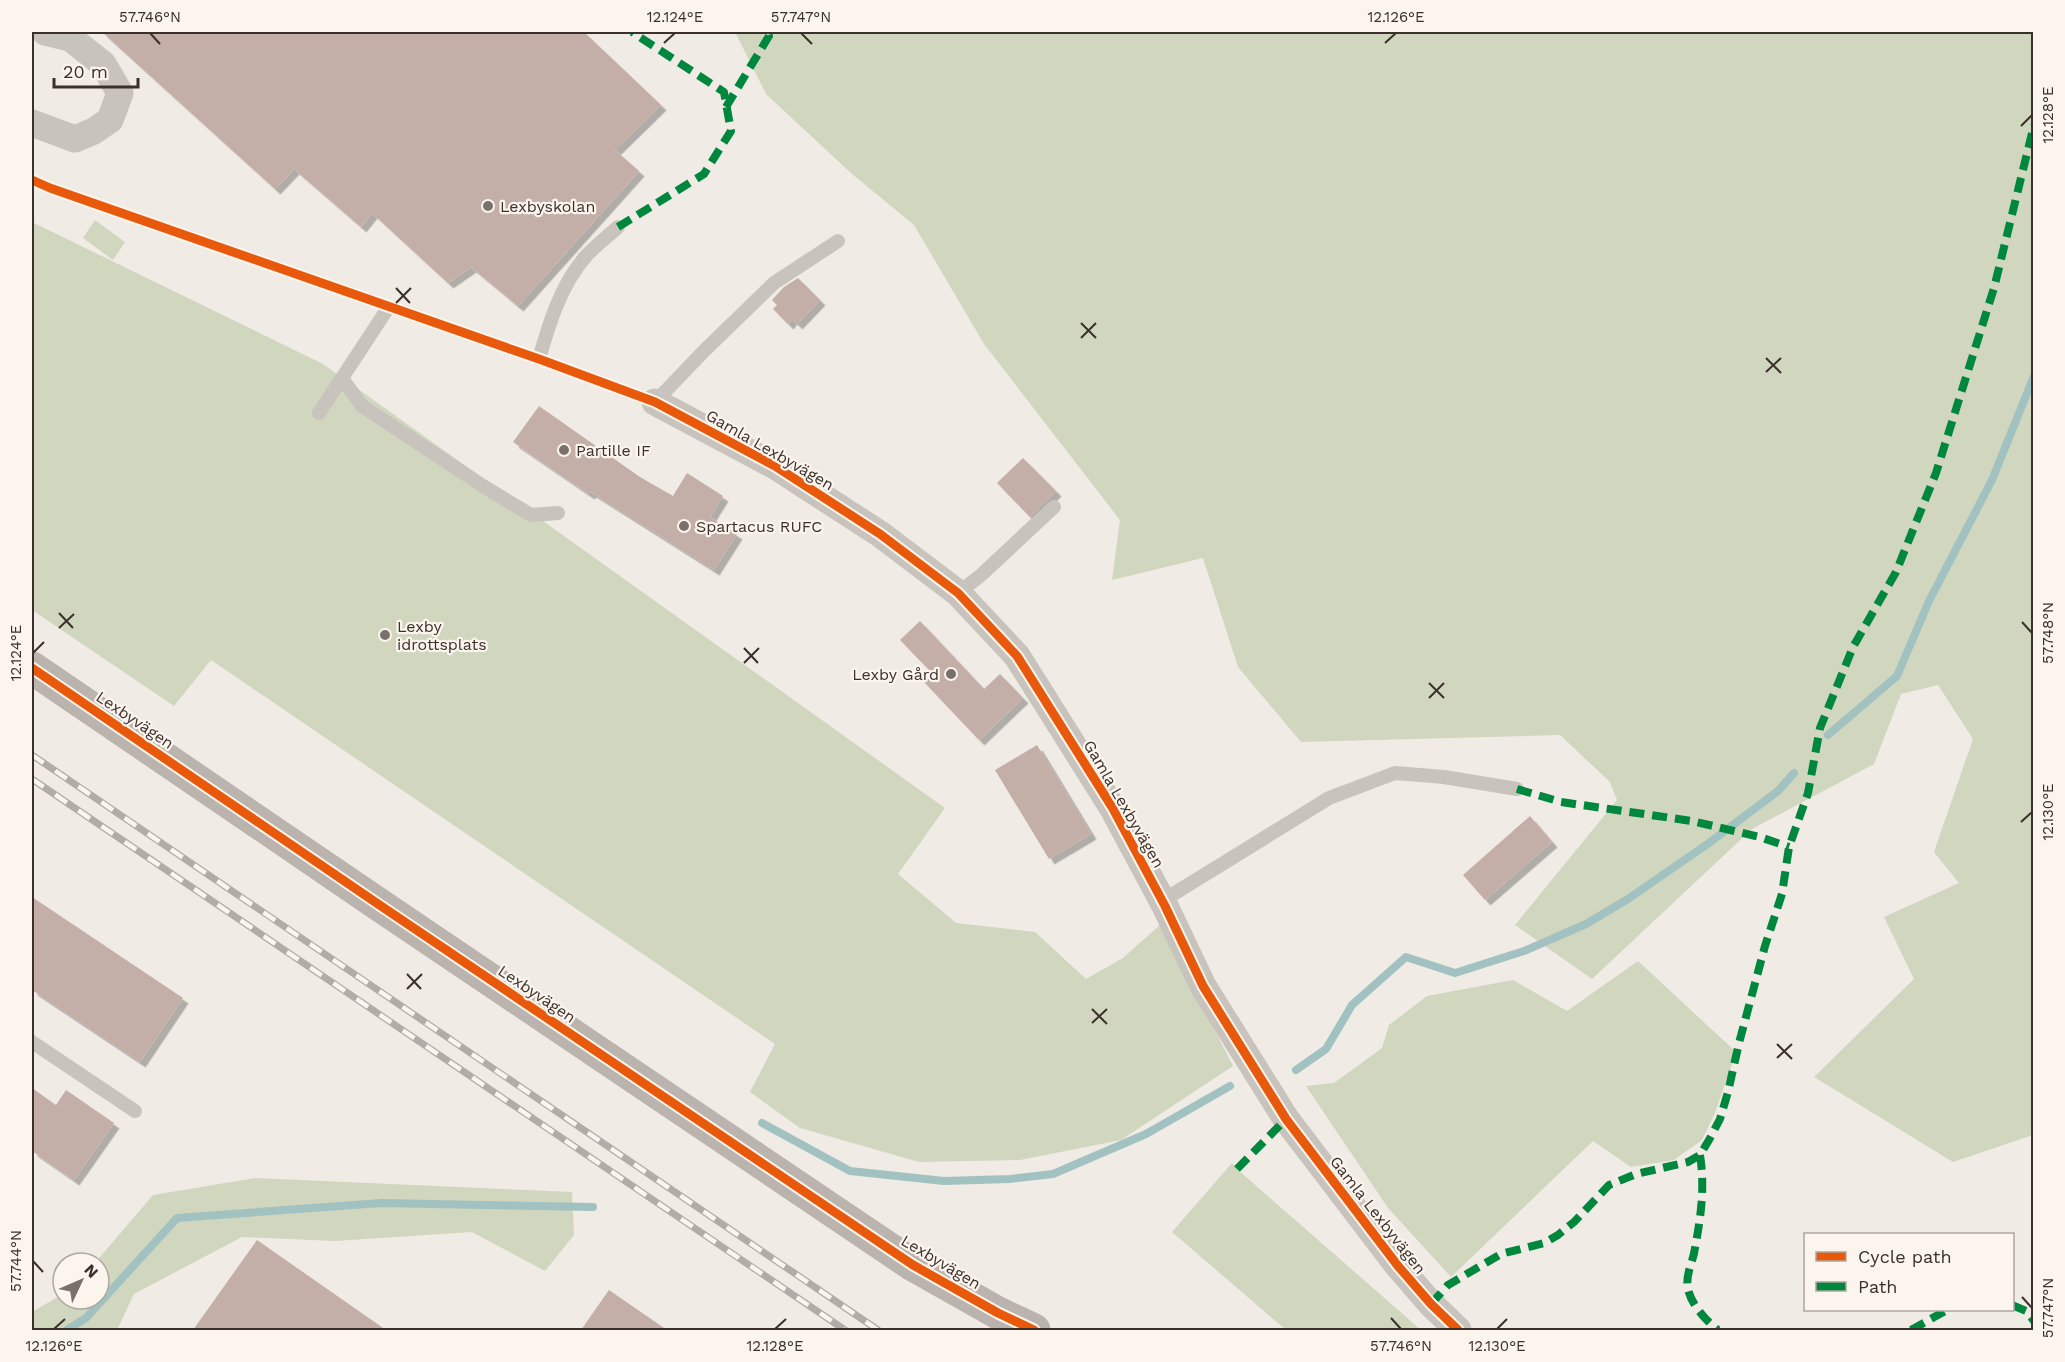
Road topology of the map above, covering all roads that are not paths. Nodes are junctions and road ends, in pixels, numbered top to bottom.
1 (45, 32) edge
2 (32, 123) edge
3 (618, 227) dead end
4 (838, 241) dead end
5 (388, 308) dead end
6 (539, 359) dead end
7 (342, 378) junction
8 (655, 402) joint
9 (319, 413) dead end
10 (1054, 507) dead end
11 (558, 513) dead end
12 (958, 593) junction
13 (32, 668) edge
14 (1517, 789) dead end
15 (1162, 901) junction
16 (32, 1042) edge
17 (135, 1111) dead end
18 (1034, 1330) edge
19 (1458, 1330) edge

1 - 2 street
3 - 6 lane
4 - 8 lane
5 - 7 lane
7 - 9 lane
7 - 11 lane
8 - 12 street, Gamla Lexbyvägen
10 - 12 lane
12 - 15 street, Gamla Lexbyvägen
13 - 18 street, Lexbyvägen
14 - 15 lane
15 - 19 street, Gamla Lexbyvägen
16 - 17 lane

